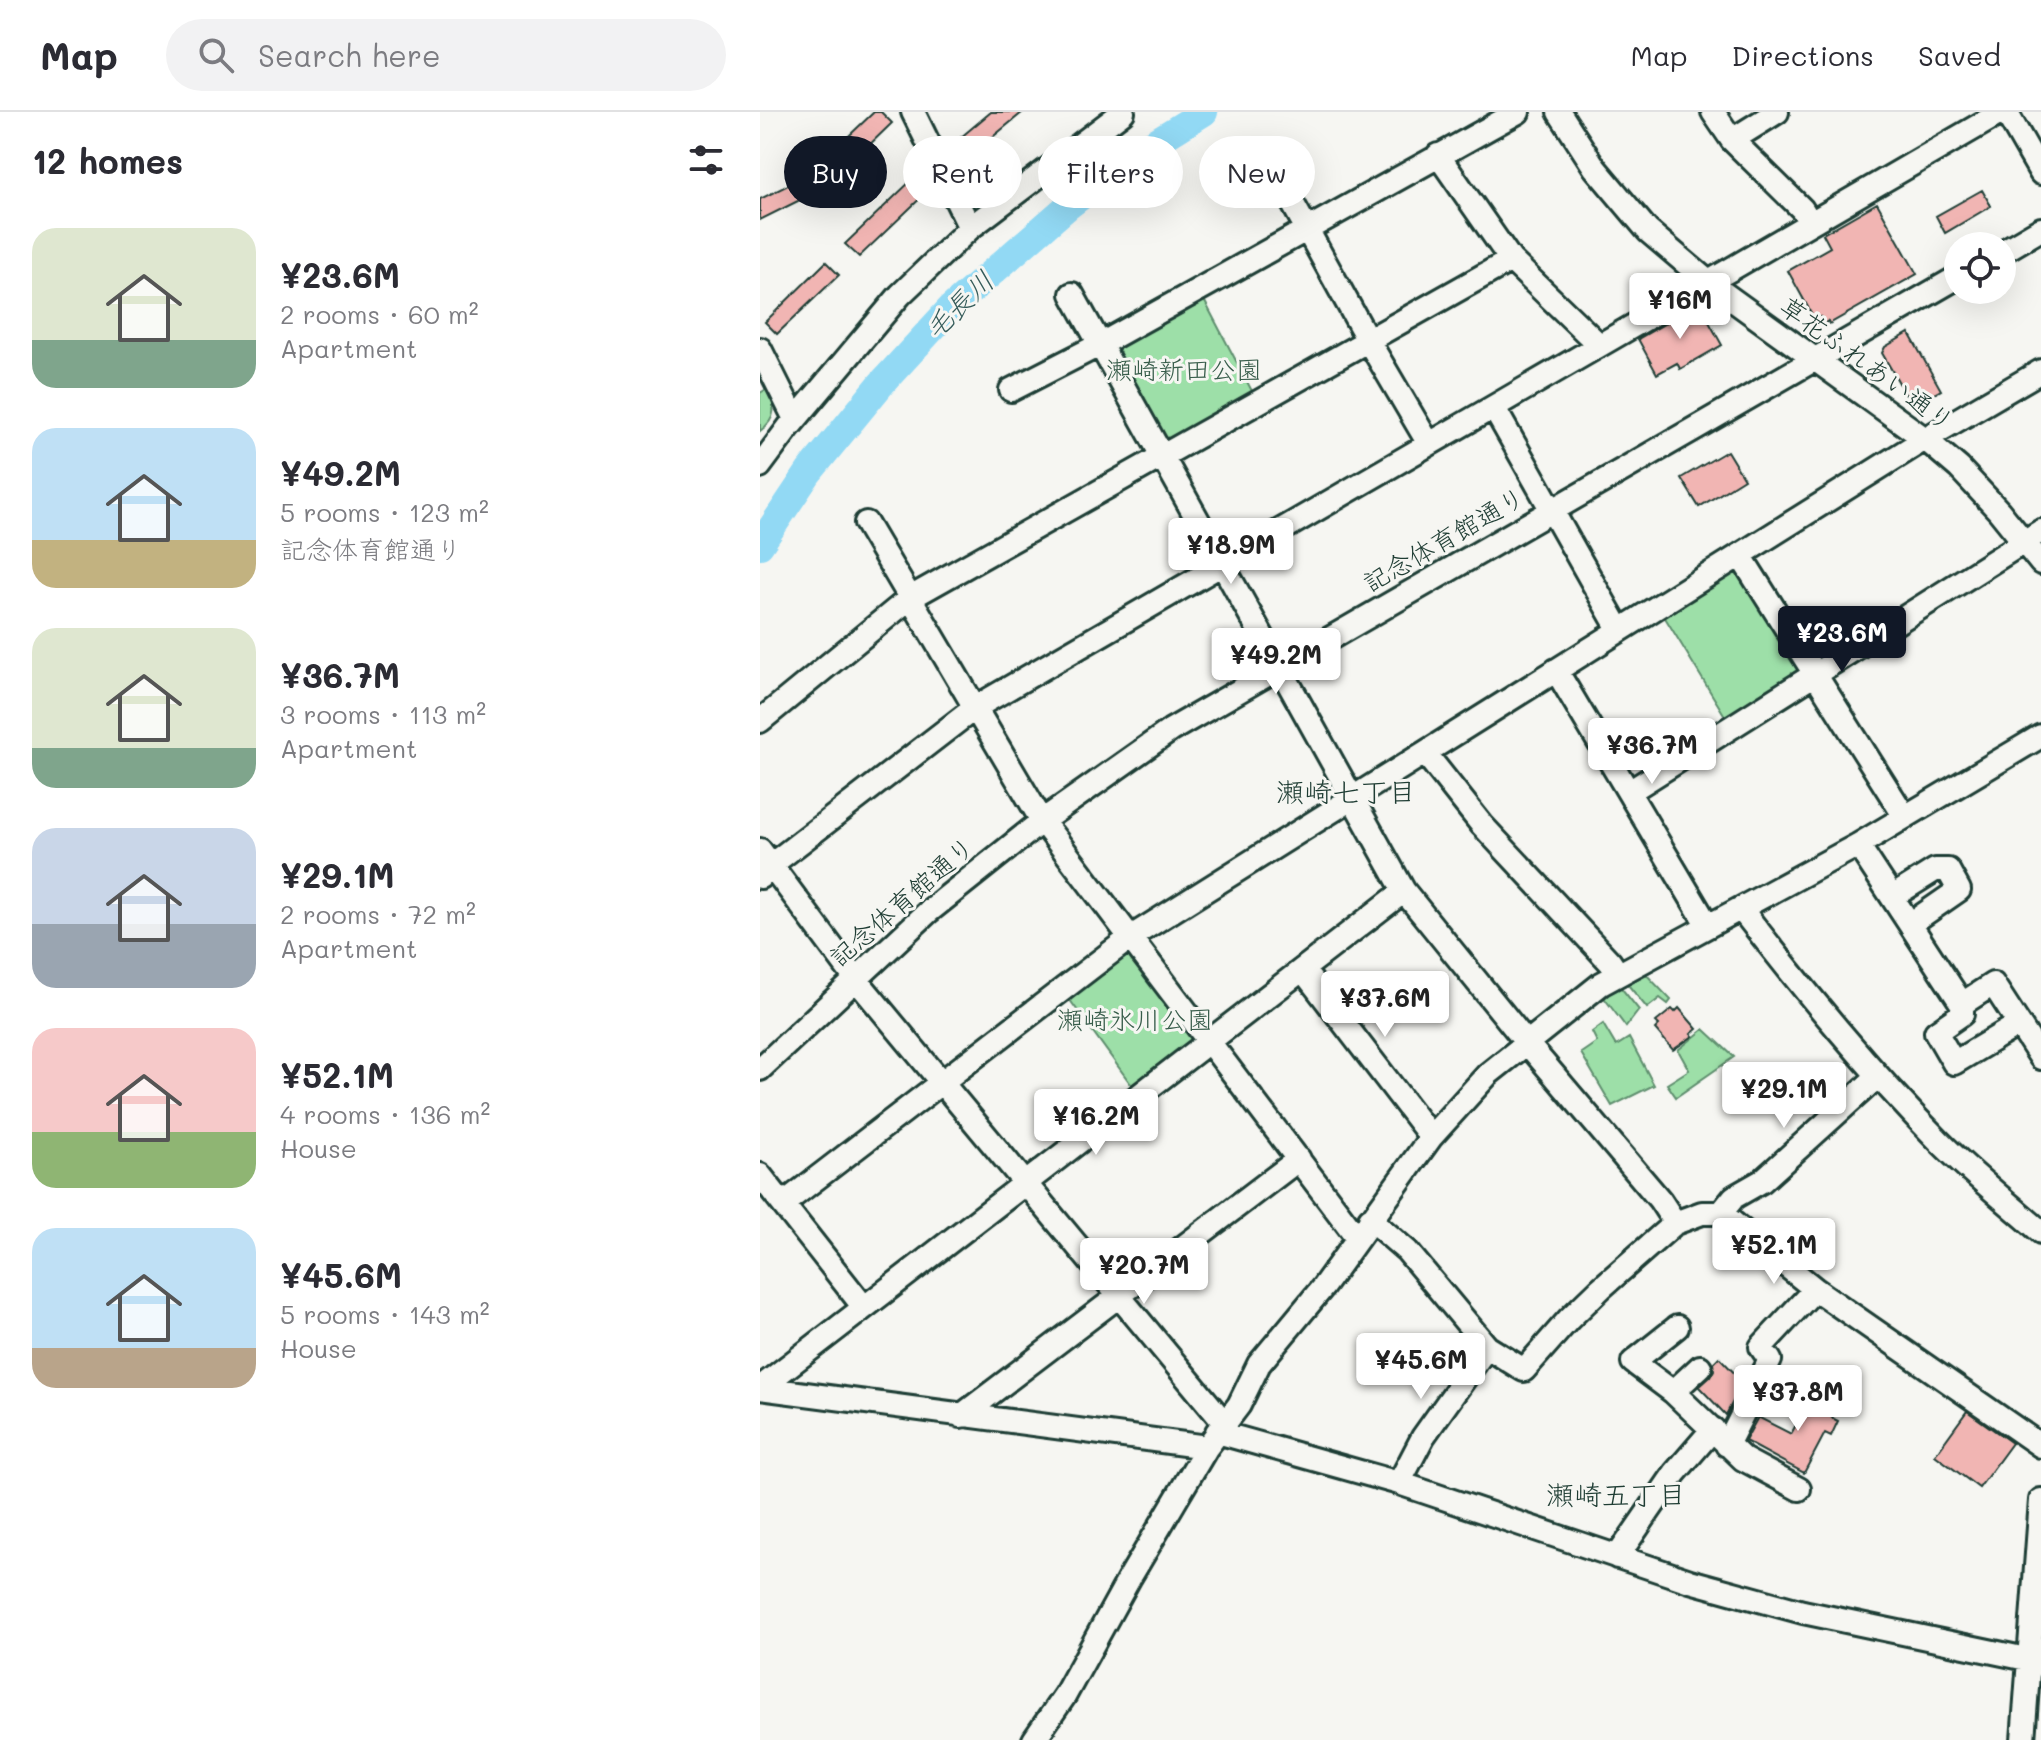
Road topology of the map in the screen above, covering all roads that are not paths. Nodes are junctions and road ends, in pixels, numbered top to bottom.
1 (913, 112) edge
2 (1123, 112) edge
3 (1518, 112) edge
4 (1559, 112) edge
5 (1713, 112) edge
6 (1777, 112) edge
7 (2004, 112) edge
8 (1732, 140) junction
9 (1438, 155) junction
10 (2041, 173) edge
11 (1295, 208) edge
12 (1810, 222) junction
13 (970, 228) junction
14 (1306, 228) junction
15 (2041, 229) edge
16 (2016, 244) edge
17 (1511, 260) junction
18 (1708, 282) junction
19 (1944, 285) edge
20 (1072, 294) dead end
21 (1369, 342) junction
22 (1101, 344) junction
23 (1598, 344) junction
24 (760, 349) edge
25 (1816, 359) junction
26 (2041, 371) edge
27 (1011, 390) dead end
28 (1494, 408) junction
29 (792, 419) junction
30 (760, 439) edge
31 (1925, 439) junction
32 (1429, 444) junction
33 (1163, 457) junction
34 (760, 466) edge
35 (1551, 511) junction
36 (866, 523) dead end
37 (2033, 537) edge
38 (1740, 555) junction
39 (2041, 563) edge
40 (1223, 564) junction
41 (910, 598) junction
42 (1619, 629) junction
43 (1280, 667) junction
44 (1556, 670) junction
45 (1816, 675) junction
46 (976, 707) junction
47 (760, 721) edge
48 (2041, 736) edge
49 (1425, 753) junction
50 (1629, 792) junction
51 (1352, 798) junction
52 (1905, 817) junction
53 (1042, 821) junction
54 (1858, 845) junction
55 (764, 864) edge
56 (1404, 891) junction
57 (1892, 897) junction
58 (1741, 909) junction
59 (1910, 924) junction
60 (1708, 926) junction
61 (1131, 937) junction
62 (1303, 970) junction
63 (1618, 974) junction
64 (855, 978) junction
65 (1962, 1004) junction
66 (2019, 1024) junction
67 (1210, 1040) junction
68 (1526, 1042) junction
69 (2041, 1058) edge
70 (760, 1069) edge
71 (1878, 1076) junction
72 (942, 1081) junction
73 (1431, 1137) junction
74 (1299, 1159) junction
75 (760, 1175) edge
76 (1025, 1182) junction
77 (783, 1204) junction
78 (1721, 1213) junction
79 (1675, 1223) junction
80 (1364, 1228) junction
81 (2041, 1232) edge
82 (1815, 1289) junction
83 (1120, 1296) junction
84 (863, 1306) junction
85 (1677, 1327) dead end
86 (1487, 1347) junction
87 (1700, 1367) dead end
88 (760, 1388) edge
89 (1673, 1392) junction
90 (961, 1416) junction
91 (1217, 1434) junction
92 (1720, 1437) junction
93 (2041, 1446) edge
94 (1399, 1483) junction
95 (1799, 1489) dead end
96 (2041, 1500) edge
97 (2040, 1529) edge
98 (1617, 1557) junction
99 (2035, 1660) edge
100 (1034, 1740) edge
101 (2023, 1740) edge

1 - 13 street
2 - 13 street
3 - 9 street
4 - 18 street, 草花ふれあい通り
5 - 8 street
6 - 8 street
7 - 10 street
7 - 12 street
8 - 12 street
9 - 14 street
9 - 17 street
11 - 14 street
12 - 18 street
13 - 29 street
14 - 21 street
14 - 22 street
15 - 16 street
17 - 21 street
17 - 23 street
18 - 23 street
18 - 25 street, 草花ふれあい通り
19 - 25 street, 記念体育館通り
20 - 22 street
21 - 32 street
21 - 33 street
22 - 27 street
22 - 33 street
23 - 28 street
24 - 29 street
25 - 31 street, 草花ふれあい通り
25 - 35 street, 記念体育館通り
26 - 31 street
28 - 32 street
28 - 35 street
29 - 30 street
29 - 34 street
31 - 37 street, 草花ふれあい通り
31 - 38 street
32 - 40 street
33 - 40 street
33 - 41 street
35 - 42 street
35 - 43 street, 記念体育館通り
36 - 41 street
37 - 39 street, 草花ふれあい通り
37 - 45 street
38 - 42 street
38 - 45 street
40 - 43 street
40 - 46 street
41 - 46 street
41 - 47 street
42 - 44 street
43 - 51 street
43 - 53 street, 記念体育館通り
44 - 49 street
44 - 50 street
45 - 50 street
45 - 52 street
46 - 53 street
46 - 55 street
48 - 52 street
49 - 51 street
49 - 63 street
50 - 60 street
51 - 56 street
51 - 61 street
52 - 54 street
53 - 61 street
53 - 64 street, 記念体育館通り
54 - 57 street
54 - 58 street
55 - 64 street
56 - 62 street
56 - 68 street
57 - 59 street
57 - 59 street
58 - 60 street
58 - 71 street
59 - 65 street
60 - 63 street
61 - 67 street
61 - 72 street
62 - 67 street
62 - 73 street
63 - 68 street
64 - 70 street, 記念体育館通り
64 - 72 street
65 - 66 street
65 - 66 street
66 - 69 street
67 - 74 street
67 - 76 street
68 - 73 street
68 - 79 street
71 - 78 street
71 - 81 street
72 - 76 street
72 - 77 street
73 - 80 street
74 - 80 street
74 - 83 street
75 - 77 street
76 - 83 street
76 - 84 street
77 - 84 street
78 - 79 street
78 - 82 street
79 - 86 street
80 - 86 street
80 - 91 street
82 - 92 street
82 - 93 street
83 - 90 street
83 - 91 street
84 - 88 street
85 - 89 street
86 - 94 street
87 - 89 street
88 - 90 street
89 - 92 street
90 - 91 street
91 - 94 street
91 - 100 street
92 - 95 street
92 - 98 street
94 - 98 street
96 - 97 street
97 - 99 street
98 - 99 street
99 - 101 street

